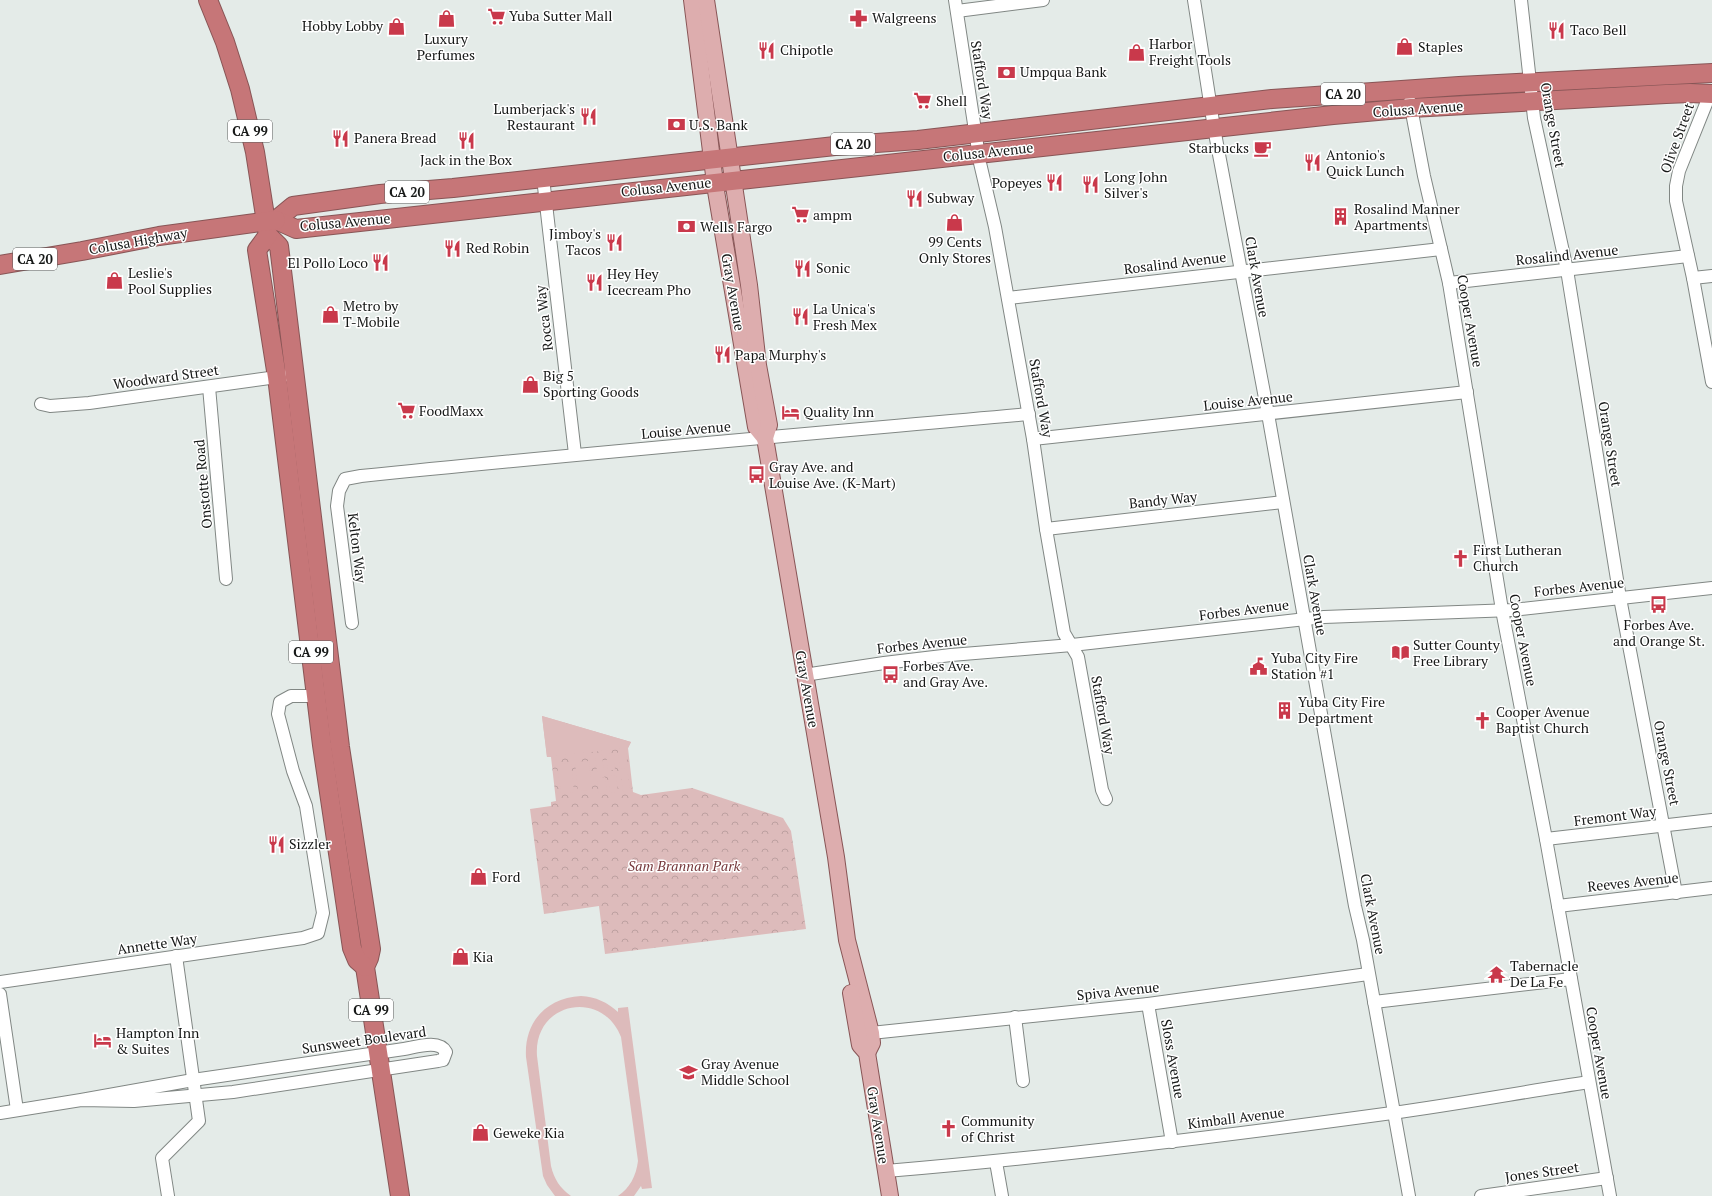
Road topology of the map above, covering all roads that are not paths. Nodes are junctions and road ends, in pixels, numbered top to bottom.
1 (208, 0) edge
2 (692, 0) edge
3 (706, 0) edge
4 (1044, 0) edge
5 (1194, 0) edge
6 (1521, 0) edge
7 (956, 6) edge
8 (1712, 73) edge
9 (1529, 82) junction
10 (1408, 89) junction
11 (1711, 92) edge
12 (1532, 102) junction
13 (1211, 107) junction
14 (1411, 108) junction
15 (1214, 128) junction
16 (975, 134) junction
17 (978, 153) junction
18 (730, 158) junction
19 (712, 159) junction
20 (543, 178) junction
21 (733, 180) junction
22 (715, 182) junction
23 (545, 201) junction
24 (270, 226) junction
25 (1441, 249) junction
26 (1688, 256) junction
27 (0, 265) edge
28 (1567, 270) junction
29 (1241, 271) junction
30 (1712, 276) edge
31 (1693, 278) junction
32 (1449, 283) junction
33 (1008, 298) junction
34 (295, 374) junction
35 (277, 377) junction
36 (1712, 382) edge
37 (209, 387) junction
38 (1467, 392) junction
39 (41, 404) dead end
40 (1029, 414) junction
41 (1268, 414) junction
42 (765, 438) junction
43 (1033, 439) junction
44 (575, 454) junction
45 (345, 479) joint
46 (1283, 502) junction
47 (1046, 529) junction
48 (226, 579) dead end
49 (1712, 588) edge
50 (1620, 598) junction
51 (1502, 610) junction
52 (1304, 618) junction
53 (352, 623) dead end
54 (1072, 645) junction
55 (804, 675) junction
56 (316, 696) junction
57 (1106, 799) dead end
58 (1712, 820) edge
59 (1663, 825) junction
60 (1546, 839) junction
61 (1712, 888) edge
62 (1676, 893) junction
63 (1558, 906) junction
64 (847, 940) junction
65 (176, 956) junction
66 (365, 967) junction
67 (1368, 974) junction
68 (1571, 979) junction
69 (0, 982) edge
70 (0, 994) edge
71 (1374, 1002) junction
72 (1148, 1004) junction
73 (1015, 1017) junction
74 (871, 1033) junction
75 (866, 1053) junction
76 (379, 1061) junction
77 (193, 1080) junction
78 (1023, 1081) dead end
79 (1589, 1082) junction
80 (195, 1095) junction
81 (81, 1100) junction
82 (17, 1110) junction
83 (0, 1113) edge
84 (1393, 1113) junction
85 (1172, 1142) junction
86 (996, 1162) junction
87 (886, 1171) junction
88 (1607, 1178) junction
89 (168, 1196) edge
90 (400, 1196) edge
91 (890, 1196) edge
92 (1002, 1196) edge
93 (1409, 1196) edge
94 (1482, 1196) edge
95 (1610, 1196) edge

1 - 24 highway, CA 99
2 - 19 main road, Gray Avenue
3 - 18 main road, Gray Avenue
4 - 7 street
5 - 13 street, Clark Avenue
6 - 9 street, Orange Street
7 - 16 street, Stafford Way
8 - 9 highway, Colusa Avenue / CA 20
9 - 10 highway, Colusa Avenue / CA 20
9 - 12 street, Orange Street
10 - 13 highway, Colusa Avenue / CA 20
10 - 14 street, Cooper Avenue
11 - 12 highway, Colusa Avenue / CA 20
11 - 26 street, Olive Street
12 - 14 highway, Colusa Avenue / CA 20
12 - 28 street, Orange Street
13 - 15 street, Clark Avenue
13 - 16 highway, Colusa Avenue / CA 20
14 - 15 highway, Colusa Avenue / CA 20
14 - 25 street, Cooper Avenue
15 - 17 highway, Colusa Avenue / CA 20
15 - 29 street, Clark Avenue
16 - 17 street, Stafford Way
16 - 18 highway, Colusa Avenue / CA 20
17 - 21 highway, Colusa Avenue / CA 20
17 - 33 street, Stafford Way
18 - 19 highway, Colusa Avenue / CA 20
18 - 21 main road, Gray Avenue
19 - 20 highway, Colusa Avenue / CA 20
19 - 22 main road, Gray Avenue
20 - 23 street, Rocca Way
20 - 24 highway, Colusa Avenue / CA 20
21 - 22 highway, Colusa Avenue / CA 20
21 - 42 main road, Gray Avenue
22 - 23 highway, Colusa Avenue / CA 20
22 - 42 main road, Gray Avenue
23 - 24 highway, Colusa Avenue / CA 20
23 - 44 street, Rocca Way
24 - 27 highway, Colusa Highway / CA 20
24 - 34 highway, CA 99
24 - 35 highway, CA 99
25 - 29 street, Rosalind Avenue
25 - 32 street, Cooper Avenue
26 - 28 street, Rosalind Avenue
26 - 31 street, Olive Street
28 - 32 street, Rosalind Avenue
28 - 50 street, Orange Street
29 - 33 street, Rosalind Avenue
29 - 41 street, Clark Avenue
30 - 31 street
31 - 36 street, Olive Street
32 - 38 street, Cooper Avenue
33 - 40 street, Stafford Way
34 - 35 street, Woodward Street
34 - 66 highway, CA 99
35 - 37 street, Woodward Street
35 - 56 highway, CA 99
37 - 39 street, Woodward Street
37 - 48 street, Onstotte Road
38 - 41 street, Louise Avenue
38 - 51 street, Cooper Avenue
40 - 42 street, Louise Avenue
40 - 43 street, Stafford Way
41 - 43 street, Louise Avenue
41 - 46 street, Clark Avenue
42 - 44 street, Louise Avenue
42 - 55 main road, Gray Avenue
43 - 47 street, Stafford Way
44 - 45 street, Louise Avenue
45 - 53 street, Kelton Way
46 - 47 street, Bandy Way
46 - 52 street, Clark Avenue
47 - 54 street, Stafford Way
49 - 50 street, Forbes Avenue
50 - 51 street, Forbes Avenue
50 - 59 street, Orange Street
51 - 52 street, Forbes Avenue
51 - 60 street, Cooper Avenue
52 - 54 street, Forbes Avenue
52 - 67 street, Clark Avenue
54 - 55 street, Forbes Avenue
54 - 57 street, Stafford Way
55 - 64 main road, Gray Avenue
56 - 65 street, Annette Way
56 - 66 highway, CA 99
58 - 59 street, Fremont Way
59 - 60 street, Fremont Way
59 - 62 street, Orange Street
60 - 63 street, Cooper Avenue
61 - 62 street, Reeves Avenue
62 - 63 street, Reeves Avenue
63 - 68 street, Cooper Avenue
64 - 74 main road, Gray Avenue
64 - 75 main road, Gray Avenue
65 - 69 street, Annette Way
65 - 77 street
66 - 76 highway, CA 99
67 - 71 street, Clark Avenue
67 - 72 street, Spiva Avenue
68 - 71 street
68 - 79 street, Cooper Avenue
70 - 82 street
71 - 84 street, Clark Avenue
72 - 73 street, Spiva Avenue
72 - 85 street, Sloss Avenue
73 - 74 street, Spiva Avenue
73 - 78 street
74 - 75 main road, Gray Avenue
75 - 87 main road, Gray Avenue
76 - 77 street, Sunsweet Boulevard
76 - 80 street, Sunsweet Boulevard
76 - 90 highway, CA 99
77 - 80 street
77 - 81 street, Sunsweet Boulevard
79 - 84 street, Kimball Avenue
79 - 88 street, Cooper Avenue
80 - 81 street, Sunsweet Boulevard
80 - 89 street
81 - 82 street, Sunsweet Boulevard
82 - 83 street, Sunsweet Boulevard
84 - 85 street, Kimball Avenue
84 - 93 street, Clark Avenue
85 - 86 street, Kimball Avenue
86 - 87 street, Kimball Avenue
86 - 92 street
87 - 91 main road, Gray Avenue
88 - 94 street, Jones Street
88 - 95 street, Cooper Avenue

